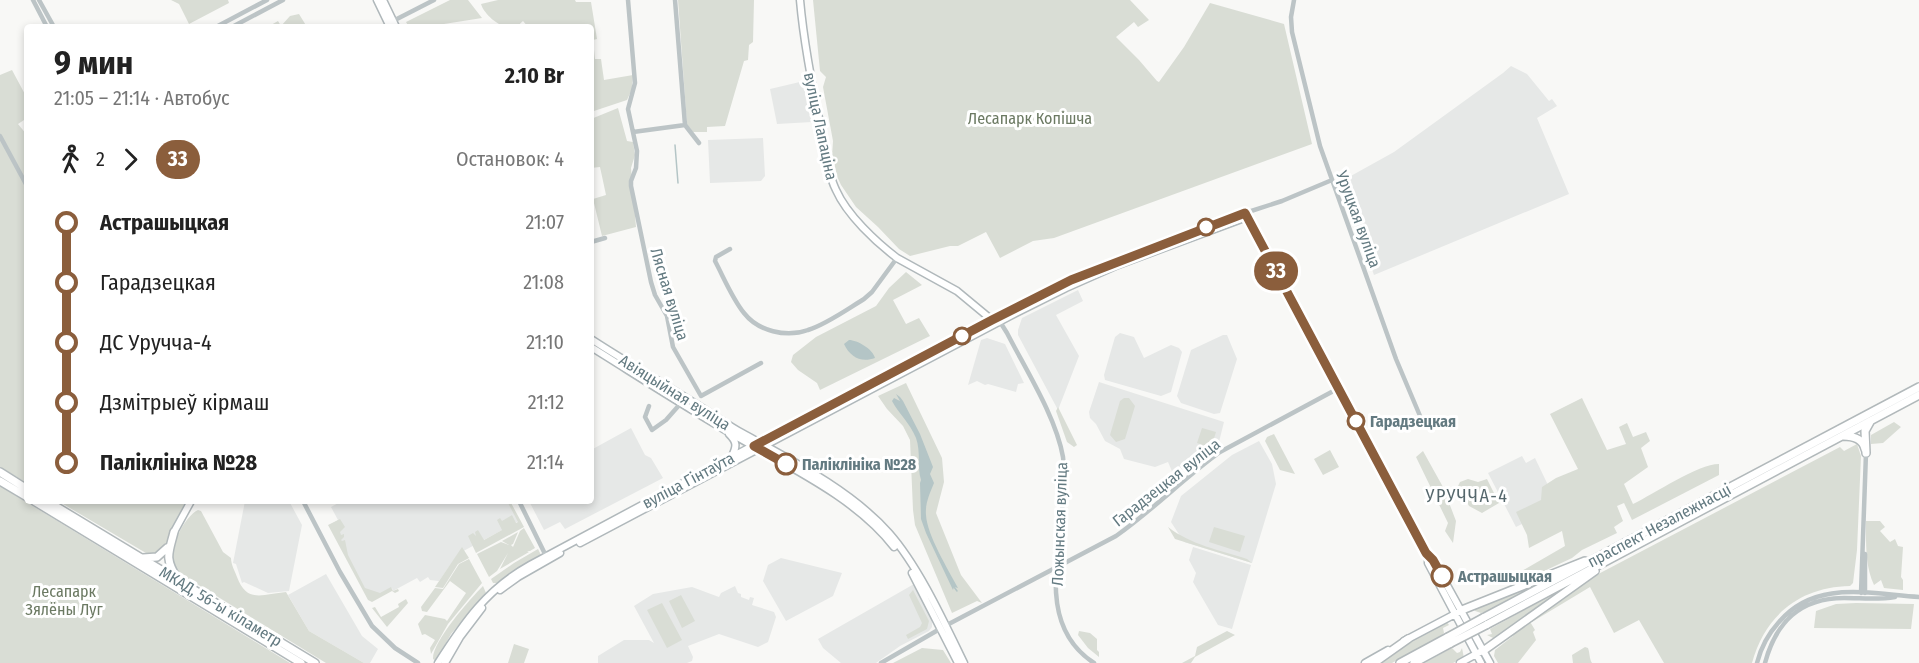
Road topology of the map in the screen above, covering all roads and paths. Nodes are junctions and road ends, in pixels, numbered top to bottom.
1 (33, 0) edge
2 (39, 0) edge
3 (267, 0) edge
4 (284, 0) edge
5 (376, 0) edge
6 (383, 0) edge
7 (434, 0) edge
8 (628, 0) edge
9 (675, 0) edge
10 (800, 0) edge
11 (1294, 0) edge
12 (45, 24) edge
13 (52, 24) edge
14 (224, 24) edge
15 (238, 24) edge
16 (392, 24) edge
17 (393, 24) edge
18 (395, 24) edge
19 (685, 125) junction
20 (633, 132) junction
21 (0, 136) edge
22 (699, 143) dead end
23 (24, 180) edge
24 (1332, 180) junction
25 (1246, 215) junction
26 (606, 238) dead end
27 (594, 241) edge
28 (730, 249) dead end
29 (897, 258) junction
30 (982, 315) junction
31 (995, 321) junction
32 (978, 327) junction
33 (594, 341) edge
34 (594, 349) edge
35 (761, 363) dead end
36 (629, 367) junction
37 (647, 374) junction
38 (637, 375) junction
39 (1919, 387) edge
40 (1339, 388) junction
41 (1919, 395) edge
42 (682, 402) junction
43 (649, 406) dead end
44 (1872, 420) junction
45 (1423, 423) dead end
46 (727, 431) junction
47 (781, 437) junction
48 (1841, 437) junction
49 (759, 445) junction
50 (1866, 453) junction
51 (732, 456) junction
52 (788, 459) junction
53 (0, 472) edge
54 (0, 481) edge
55 (24, 487) edge
56 (24, 495) edge
57 (39, 504) edge
58 (52, 504) edge
59 (189, 504) edge
60 (305, 504) edge
61 (520, 504) edge
62 (174, 532) junction
63 (126, 553) junction
64 (1058, 553) junction
65 (1615, 553) junction
66 (141, 558) junction
67 (547, 558) junction
68 (1073, 559) junction
69 (1057, 568) junction
70 (1051, 572) junction
71 (1056, 577) junction
72 (178, 580) junction
73 (1863, 592) junction
74 (1898, 596) junction
75 (1919, 597) edge
76 (1863, 599) junction
77 (1459, 612) junction
78 (943, 628) junction
79 (1408, 639) junction
80 (1450, 640) junction
81 (1480, 652) junction
82 (301, 663) edge
83 (315, 663) edge
84 (418, 663) edge
85 (438, 663) edge
86 (445, 663) edge
87 (881, 663) edge
88 (958, 663) edge
89 (964, 663) edge
90 (1094, 663) edge
91 (1365, 663) edge
92 (1374, 663) edge
93 (1400, 663) edge
94 (1414, 663) edge
95 (1460, 663) edge
96 (1481, 663) edge
97 (1490, 663) edge
98 (1757, 663) edge
99 (1765, 663) edge

1 - 12 street
2 - 13 street
3 - 14 street
4 - 15 street
5 - 16 main road
6 - 17 main road
7 - 18 street
8 - 20 street, Лясная вуліца
9 - 19 street
10 - 29 main road, вуліца Лапаціна
11 - 24 street, Уруцкая вуліца
19 - 20 street
19 - 22 street
20 - 35 street, Лясная вуліца
21 - 23 street
24 - 25 street
24 - 45 street, Уруцкая вуліца
25 - 31 main road, вуліца Гінтаўта
25 - 40 main road
26 - 27 street
28 - 29 street
29 - 30 main road
29 - 31 main road, вуліца Лапаціна
30 - 31 main road
30 - 32 main road
31 - 32 main road, вуліца Гінтаўта
31 - 47 main road, вуліца Гінтаўта
31 - 64 street, Ложынская вуліца
32 - 49 main road, вуліца Гінтаўта
33 - 36 main road, Авіяцыйная вуліца
34 - 36 main road, Авіяцыйная вуліца
36 - 37 main road, Авіяцыйная вуліца
36 - 38 main road, Авіяцыйная вуліца
37 - 38 main road
37 - 49 main road, Авіяцыйная вуліца
38 - 42 main road, Авіяцыйная вуліца
39 - 65 highway, праспект Незалежнасці
40 - 68 street, Гарадзецкая вуліца
40 - 77 main road
41 - 44 highway, праспект Незалежнасці
42 - 43 street
42 - 46 main road, Авіяцыйная вуліца
44 - 48 highway, праспект Незалежнасці
44 - 50 highway
46 - 49 main road, Авіяцыйная вуліца
46 - 51 main road
47 - 49 main road, вуліца Гінтаўта
47 - 52 main road
48 - 50 highway
48 - 65 highway, праспект Незалежнасці
49 - 51 main road, вуліца Гінтаўта
49 - 52 main road
49 - 67 main road, вуліца Гінтаўта
49 - 78 main road
50 - 73 street
51 - 67 main road, вуліца Гінтаўта
52 - 78 main road
53 - 55 highway
54 - 56 highway
57 - 63 highway
58 - 63 highway
59 - 62 main road
60 - 84 street
61 - 67 street
62 - 66 highway
62 - 72 highway
63 - 66 highway, МКАД, 56-ы кіламетр
63 - 82 highway, МКАД, 56-ы кіламетр
64 - 68 street
64 - 69 street, Ложынская вуліца
65 - 77 highway
65 - 80 highway, праспект Незалежнасці, bridge
65 - 81 highway
66 - 72 highway, МКАД, 56-ы кіламетр
67 - 85 main road, вуліца Гінтаўта
67 - 86 main road, вуліца Гінтаўта
68 - 69 street, Гарадзецкая вуліца
69 - 70 street, Гарадзецкая вуліца
69 - 71 street, Ложынская вуліца
70 - 71 street
70 - 78 street, Гарадзецкая вуліца
71 - 90 street, Ложынская вуліца
72 - 83 highway, МКАД, 56-ы кіламетр
73 - 74 street
73 - 76 street
73 - 98 street
74 - 75 street
74 - 76 street
76 - 99 street
77 - 79 main road
77 - 81 main road
78 - 87 street, Гарадзецкая вуліца
78 - 88 main road
78 - 89 main road
79 - 91 main road
79 - 92 highway
80 - 93 highway, праспект Незалежнасці
80 - 94 highway, праспект Незалежнасці
81 - 95 main road
81 - 96 main road
81 - 97 main road

